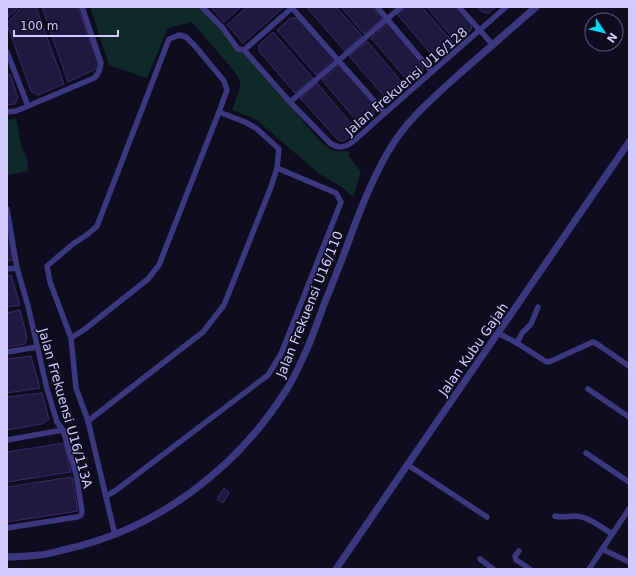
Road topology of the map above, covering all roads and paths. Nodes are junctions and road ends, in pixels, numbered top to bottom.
1 (82, 7) edge
2 (202, 7) edge
3 (377, 7) edge
4 (401, 7) edge
5 (459, 7) edge
6 (506, 7) edge
7 (536, 7) edge
8 (291, 8) edge
9 (387, 19) junction
10 (480, 30) junction
11 (493, 45) junction
12 (244, 50) junction
13 (7, 52) edge
14 (338, 60) junction
15 (432, 72) junction
16 (290, 102) junction
17 (28, 106) junction
18 (7, 112) edge
19 (219, 112) junction
20 (385, 113) junction
21 (629, 142) edge
22 (277, 168) junction
23 (7, 209) edge
24 (17, 268) junction
25 (7, 269) edge
26 (538, 307) dead end
27 (498, 333) junction
28 (71, 338) junction
29 (517, 343) junction
30 (37, 347) junction
31 (7, 352) edge
32 (629, 366) edge
33 (588, 389) dead end
34 (629, 417) edge
35 (88, 421) junction
36 (63, 430) junction
37 (7, 440) edge
38 (586, 453) dead end
39 (408, 465) junction
40 (629, 482) edge
41 (106, 496) junction
42 (628, 513) edge
43 (555, 516) dead end
44 (487, 517) dead end
45 (7, 528) edge
46 (612, 534) junction
47 (115, 535) junction
48 (602, 550) junction
49 (519, 551) dead end
50 (7, 558) edge
51 (480, 559) dead end
52 (629, 562) edge
53 (337, 569) edge
54 (493, 569) edge
55 (530, 569) edge
56 (589, 569) edge

1 - 17 street
2 - 12 street, Jalan Frekuensi U16/128
3 - 9 street
4 - 9 street
5 - 10 street
6 - 10 street, Jalan Frekuensi U16/128
7 - 11 street, Jalan Frekuensi U16/110
8 - 12 street
8 - 14 street
9 - 14 street
9 - 15 street
10 - 11 street
10 - 15 street, Jalan Frekuensi U16/128
11 - 47 street, Jalan Frekuensi U16/110
12 - 16 street, Jalan Frekuensi U16/128
13 - 17 street
14 - 16 street
14 - 20 street
15 - 20 street, Jalan Frekuensi U16/128
16 - 20 street, Jalan Frekuensi U16/128
17 - 18 street
19 - 22 street
19 - 28 street
19 - 28 street
21 - 27 street, Jalan Kubu Gajah
22 - 35 street
22 - 41 street
23 - 24 street, Jalan Frekuensi U16/113A
24 - 25 street
24 - 30 street, Jalan Frekuensi U16/113A
26 - 29 street
27 - 29 street
27 - 39 street, Jalan Kubu Gajah
28 - 35 street
29 - 32 street
30 - 31 street
30 - 36 street, Jalan Frekuensi U16/113A
33 - 34 street
35 - 41 street
36 - 37 street
36 - 45 street, Jalan Frekuensi U16/113A
38 - 40 street
39 - 44 street
39 - 53 street, Jalan Kubu Gajah
41 - 47 street
42 - 46 street
43 - 46 street
46 - 48 street
47 - 50 street, Jalan Frekuensi U16/110
48 - 52 street
48 - 56 street
49 - 55 street
51 - 54 street

